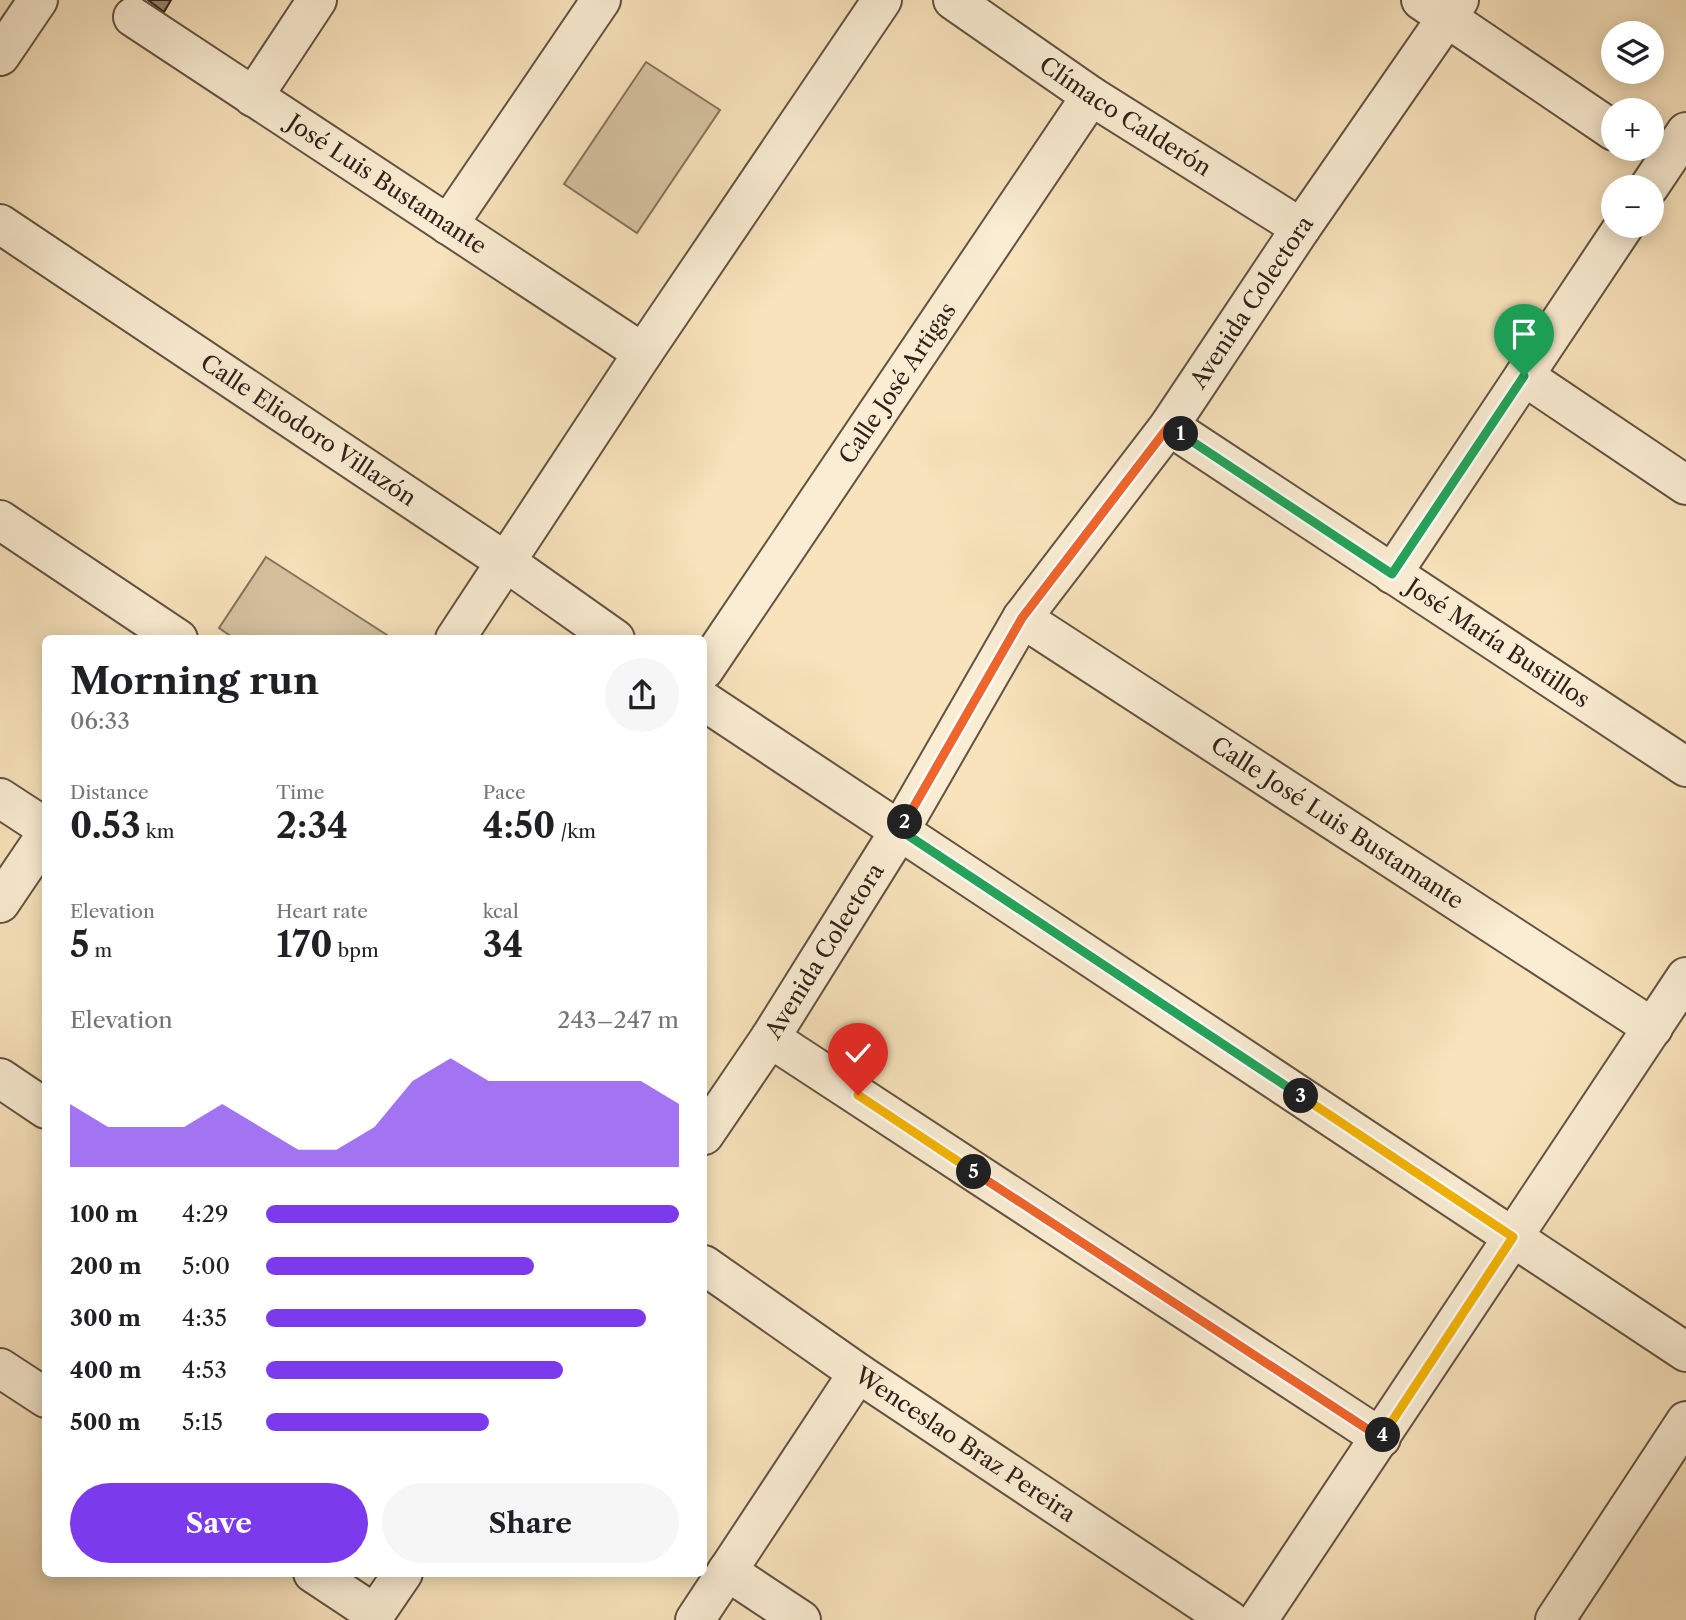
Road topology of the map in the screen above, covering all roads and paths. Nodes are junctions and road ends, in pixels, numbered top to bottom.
1 (38, 0) edge
2 (317, 0) edge
3 (601, 0) edge
4 (882, 0) edge
5 (953, 0) edge
6 (1443, 6) edge
7 (133, 17) dead end
8 (0, 57) edge
9 (1091, 96) junction
10 (253, 97) junction
11 (1601, 121) edge
12 (1686, 132) edge
13 (1659, 171) edge
14 (0, 224) edge
15 (448, 225) junction
16 (1301, 228) junction
17 (1615, 238) edge
18 (643, 353) junction
19 (1524, 376) junction
20 (1169, 426) junction
21 (1686, 485) edge
22 (0, 520) edge
23 (506, 562) junction
24 (1392, 574) junction
25 (1022, 618) junction
26 (172, 635) edge
27 (457, 635) edge
28 (609, 635) edge
29 (707, 666) edge
30 (707, 703) edge
31 (1686, 767) edge
32 (0, 798) edge
33 (42, 825) edge
34 (900, 830) junction
35 (42, 841) edge
36 (0, 903) edge
37 (1686, 977) edge
38 (1653, 1028) junction
39 (770, 1038) junction
40 (0, 1078) edge
41 (42, 1106) edge
42 (707, 1131) edge
43 (1513, 1237) junction
44 (707, 1267) edge
45 (1686, 1352) edge
46 (0, 1368) edge
47 (858, 1373) junction
48 (42, 1395) edge
49 (1686, 1421) edge
50 (1381, 1438) junction
51 (727, 1572) junction
52 (318, 1577) edge
53 (400, 1577) edge
54 (373, 1617) edge
55 (695, 1620) edge
56 (801, 1620) edge
57 (1229, 1620) edge
58 (1258, 1620) edge
59 (1555, 1620) edge

1 - 8 street
2 - 10 street
3 - 15 street
4 - 18 street
5 - 9 street, Clímaco Calderón
6 - 11 street
6 - 16 street, Avenida Colectora
7 - 10 street, José Luis Bustamante
9 - 16 street, Clímaco Calderón
9 - 29 street, Calle José Artigas
10 - 15 street, José Luis Bustamante
12 - 13 street
14 - 23 street, Calle Eliodoro Villazón
15 - 18 street, José Luis Bustamante
16 - 20 street, Avenida Colectora
17 - 19 street
18 - 23 street
19 - 21 street
19 - 24 street
20 - 24 street, José María Bustillos
20 - 25 street, Avenida Colectora
22 - 26 street
23 - 27 street
23 - 28 street, Calle Eliodoro Villazón
24 - 31 street, José María Bustillos
25 - 34 street, Avenida Colectora
25 - 38 street, Calle José Luis Bustamante
30 - 34 street
32 - 33 street
34 - 39 street, Avenida Colectora
34 - 43 street
35 - 36 street
37 - 38 street
38 - 43 street
39 - 42 street, Avenida Colectora
39 - 50 street
40 - 41 street
43 - 45 street
43 - 50 street
44 - 47 street, Wenceslao Braz Pereira
46 - 48 street
47 - 51 street
47 - 57 street, Wenceslao Braz Pereira
49 - 59 street
50 - 58 street
51 - 55 street
51 - 56 street
52 - 54 street
53 - 54 street

